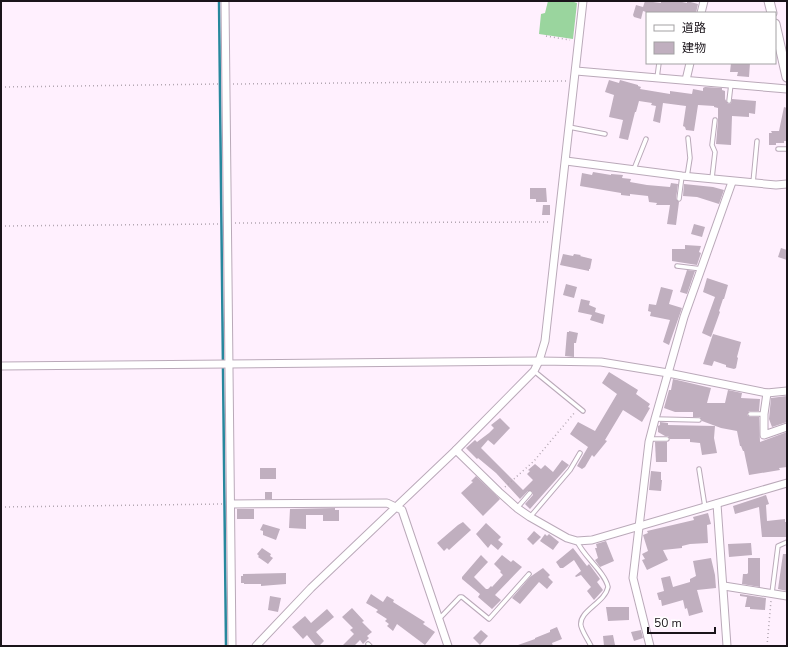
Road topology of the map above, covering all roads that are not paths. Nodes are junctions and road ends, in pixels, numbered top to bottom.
1 (225, 1) edge
2 (583, 1) edge
3 (704, 1) edge
4 (769, 1) edge
5 (702, 12) edge
6 (772, 12) edge
7 (776, 28) edge
8 (785, 61) edge
9 (659, 64) edge
10 (690, 64) edge
11 (576, 70) junction
12 (787, 76) edge
13 (657, 78) junction
14 (686, 80) junction
15 (731, 84) junction
16 (787, 89) edge
17 (729, 101) dead end
18 (715, 120) dead end
19 (569, 127) junction
20 (605, 134) dead end
21 (688, 138) dead end
22 (646, 139) dead end
23 (757, 141) dead end
24 (778, 149) dead end
25 (787, 149) edge
26 (566, 161) junction
27 (634, 170) junction
28 (684, 177) junction
29 (712, 180) junction
30 (732, 182) junction
31 (753, 184) junction
32 (787, 184) edge
33 (679, 200) dead end
34 (677, 266) dead end
35 (702, 269) junction
36 (539, 361) junction
37 (230, 364) junction
38 (1, 366) edge
39 (534, 371) junction
40 (668, 373) junction
41 (787, 391) edge
42 (767, 393) junction
43 (583, 411) dead end
44 (750, 414) dead end
45 (764, 414) junction
46 (655, 419) junction
47 (700, 420) dead end
48 (787, 427) edge
49 (650, 438) junction
50 (667, 438) dead end
51 (456, 450) junction
52 (580, 453) dead end
53 (699, 469) dead end
54 (787, 483) edge
55 (530, 493) dead end
56 (231, 504) junction
57 (717, 504) junction
58 (396, 507) junction
59 (705, 507) junction
60 (517, 508) junction
61 (530, 518) junction
62 (639, 526) junction
63 (577, 541) junction
64 (787, 542) edge
65 (529, 574) dead end
66 (724, 586) junction
67 (772, 593) junction
68 (787, 596) edge
69 (439, 619) junction
70 (232, 646) edge
71 (256, 646) edge
72 (448, 646) edge
73 (591, 646) edge
74 (650, 646) edge
75 (727, 646) edge

1 - 37 street
2 - 11 street
3 - 5 street
4 - 6 street
7 - 8 street
8 - 12 street
9 - 13 lane
10 - 14 street
11 - 13 street
11 - 19 street
13 - 14 street
14 - 15 street
15 - 16 street
15 - 17 lane
18 - 29 lane
19 - 20 lane
19 - 26 street
21 - 28 lane
22 - 27 lane
23 - 31 lane
24 - 25 lane
26 - 27 street
26 - 36 street
27 - 28 street
28 - 29 street
28 - 33 lane
29 - 30 street
30 - 31 street
30 - 35 street
31 - 32 street
34 - 35 lane
35 - 40 street
36 - 37 street
36 - 39 street
36 - 40 street
37 - 38 street
37 - 56 street
39 - 43 lane
39 - 51 street
40 - 42 street
40 - 46 street
41 - 42 street
42 - 45 street
44 - 45 lane
45 - 48 street
46 - 47 lane
46 - 49 street
49 - 50 lane
49 - 62 street
51 - 58 street
51 - 60 street
52 - 61 lane
53 - 59 lane
54 - 57 street
55 - 60 lane
56 - 58 street
56 - 70 street
57 - 59 street
57 - 66 street
58 - 69 street
58 - 71 street
59 - 62 street
60 - 61 street
61 - 63 street
62 - 63 street
62 - 74 street
63 - 73 lane
64 - 67 lane
65 - 69 lane
66 - 67 street
66 - 75 street
67 - 68 street
69 - 72 street

